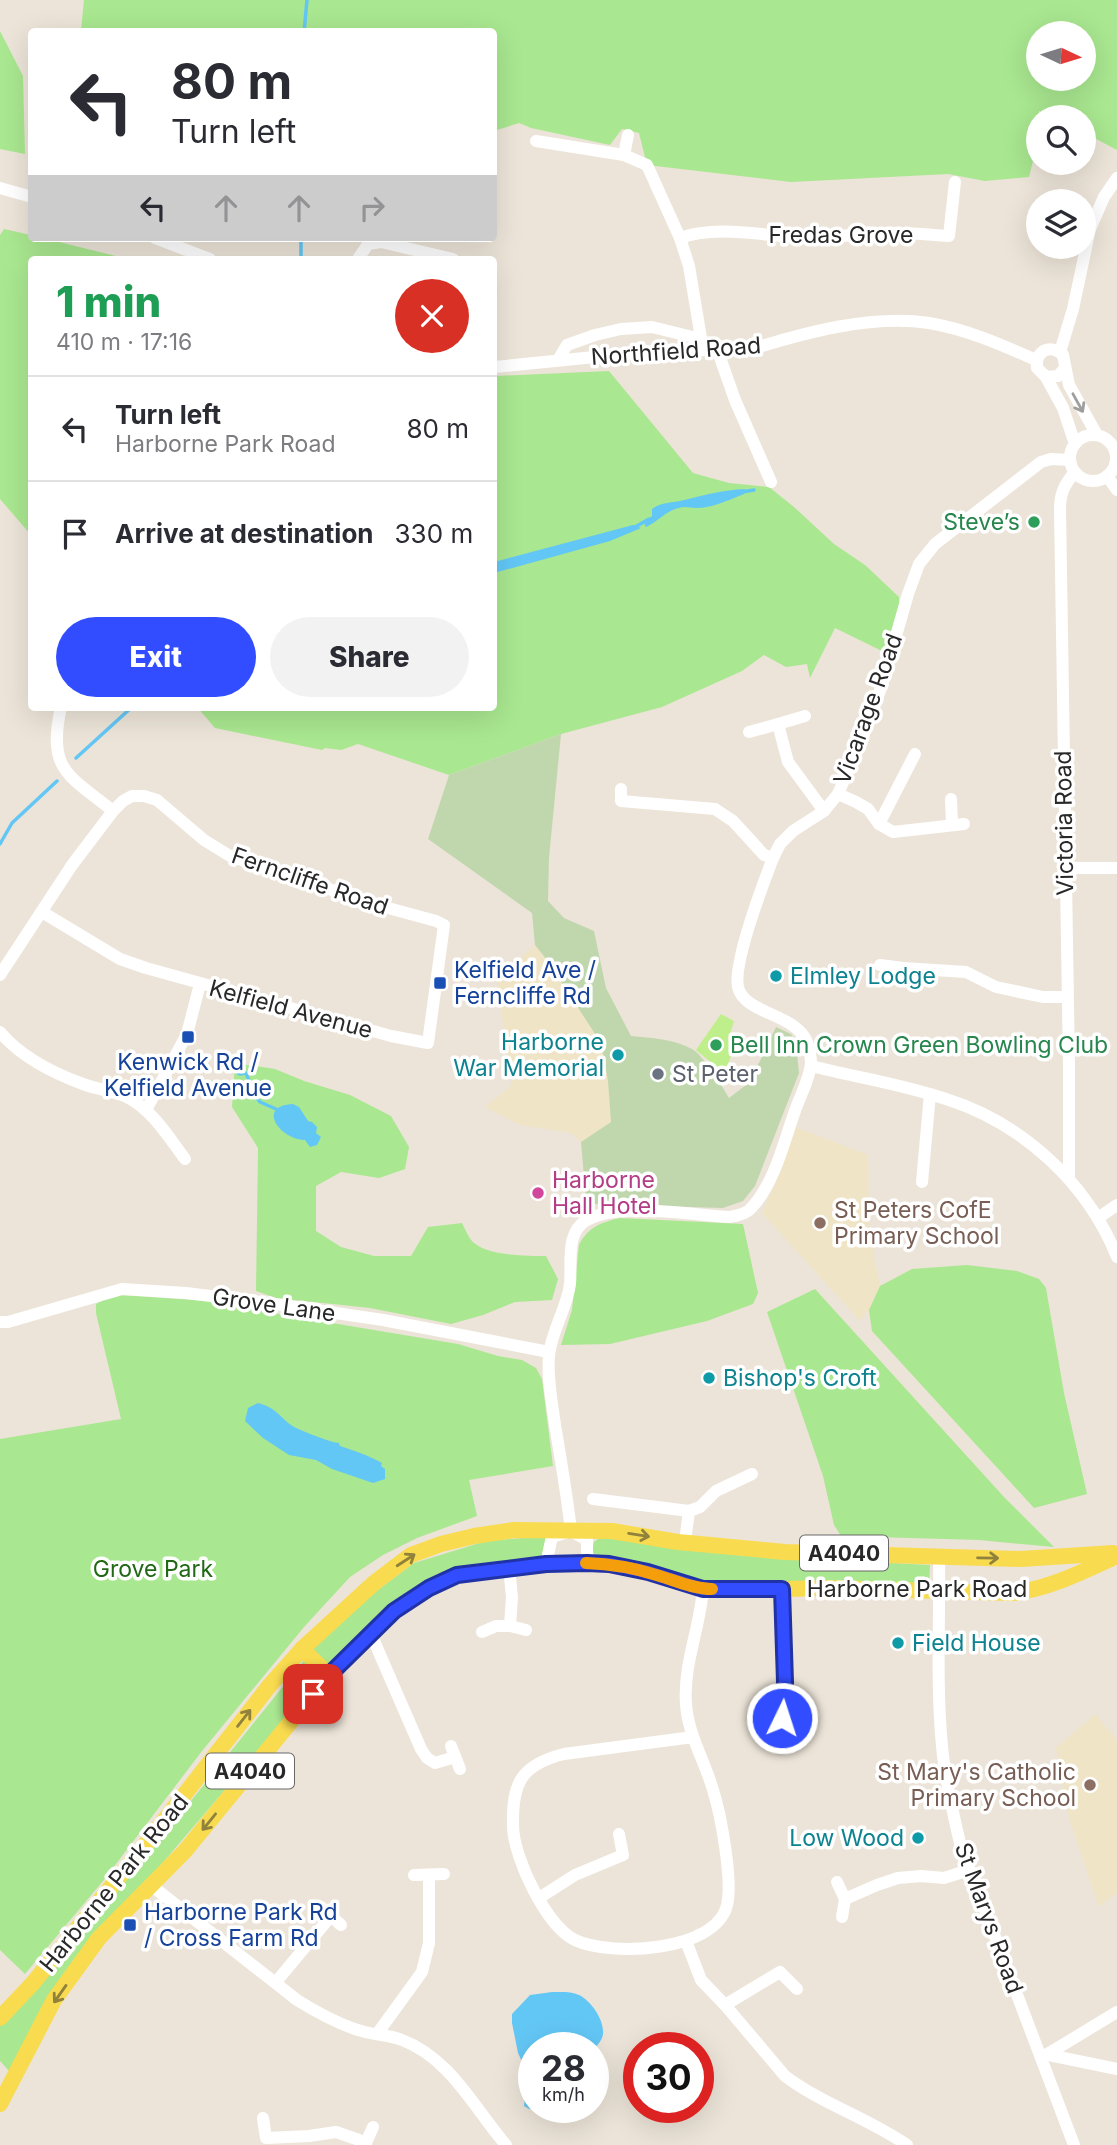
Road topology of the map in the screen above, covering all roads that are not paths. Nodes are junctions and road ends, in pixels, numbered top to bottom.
1 (628, 135) dead end
2 (536, 141) dead end
3 (624, 155) junction
4 (1117, 178) edge
5 (955, 181) dead end
6 (0, 188) edge
7 (28, 196) edge
8 (680, 238) junction
9 (165, 242) edge
10 (381, 242) edge
11 (381, 242) edge
12 (202, 256) edge
13 (360, 256) edge
14 (440, 256) edge
15 (702, 344) junction
16 (717, 349) junction
17 (1060, 352) junction
18 (558, 360) junction
19 (1036, 360) junction
20 (497, 367) edge
21 (1065, 368) junction
22 (1046, 377) junction
23 (1097, 435) junction
24 (1075, 444) junction
25 (1116, 453) edge
26 (1070, 460) junction
27 (1075, 472) junction
28 (1107, 476) junction
29 (771, 482) dead end
30 (1117, 490) edge
31 (60, 711) edge
32 (804, 716) dead end
33 (778, 724) junction
34 (749, 732) dead end
35 (915, 754) dead end
36 (838, 794) junction
37 (951, 799) dead end
38 (621, 802) dead end
39 (113, 811) junction
40 (824, 811) junction
41 (879, 824) junction
42 (773, 858) junction
43 (1065, 868) junction
44 (1117, 868) edge
45 (43, 912) junction
46 (436, 921) joint
47 (880, 965) dead end
48 (0, 975) edge
49 (200, 984) junction
50 (1068, 997) junction
51 (0, 1032) edge
52 (811, 1066) junction
53 (930, 1094) junction
54 (146, 1110) junction
55 (184, 1159) dead end
56 (1069, 1179) junction
57 (922, 1182) dead end
58 (1117, 1205) edge
59 (1098, 1218) junction
60 (1117, 1257) edge
61 (0, 1322) edge
62 (549, 1352) junction
63 (752, 1474) dead end
64 (593, 1499) dead end
65 (689, 1511) junction
66 (571, 1531) junction
67 (685, 1542) junction
68 (1117, 1554) edge
69 (939, 1557) junction
70 (587, 1563) junction
71 (546, 1564) junction
72 (509, 1567) junction
73 (703, 1589) junction
74 (782, 1589) junction
75 (939, 1590) junction
76 (510, 1626) junction
77 (526, 1630) dead end
78 (482, 1632) dead end
79 (371, 1634) junction
80 (302, 1649) junction
81 (329, 1675) junction
82 (798, 1718) dead end
83 (693, 1737) junction
84 (455, 1758) dead end
85 (619, 1834) dead end
86 (969, 1870) junction
87 (444, 1874) dead end
88 (414, 1875) dead end
89 (429, 1876) junction
90 (837, 1882) dead end
91 (152, 1886) junction
92 (539, 1898) junction
93 (845, 1899) junction
94 (331, 1916) dead end
95 (842, 1917) dead end
96 (686, 1941) junction
97 (276, 1982) junction
98 (797, 1989) dead end
99 (725, 2005) junction
100 (1117, 2012) edge
101 (0, 2018) edge
102 (377, 2034) junction
103 (1045, 2057) junction
104 (1117, 2069) edge
105 (0, 2086) edge
106 (0, 2094) edge
107 (0, 2104) edge
108 (263, 2118) dead end
109 (373, 2127) dead end
110 (264, 2142) edge
111 (364, 2145) edge
112 (506, 2145) edge
113 (907, 2145) edge
114 (1074, 2145) edge

1 - 3 street
2 - 3 street
3 - 8 street
4 - 17 street
5 - 8 street, Fredas Grove
6 - 7 street
8 - 15 street
9 - 12 street
10 - 13 street
11 - 14 street
15 - 16 street, Northfield Road
15 - 18 street, Northfield Road
15 - 18 street, Northfield Road
16 - 19 street, Northfield Road
16 - 29 street
17 - 19 street
17 - 21 street
18 - 20 street, Northfield Road
19 - 22 street
21 - 22 street
21 -> 23 street
22 - 24 street
23 - 24 street
23 - 25 street
24 - 26 street
25 - 28 street
26 - 27 street
26 - 36 street, Vicarage Road
27 - 28 street
27 - 43 street, Victoria Road
28 - 30 street
31 - 39 street
32 - 33 street
33 - 34 street
33 - 40 street
35 - 41 street
36 - 40 street, Vicarage Road
36 - 41 street
37 - 41 street
38 - 42 street
39 - 45 street, Ferncliffe Road
39 - 46 street, Ferncliffe Road
40 - 42 street, Vicarage Road
42 - 52 street, Vicarage Road
43 - 44 street
43 - 50 street, Victoria Road
45 - 48 street, Ferncliffe Road
45 - 49 street, Kelfield Avenue
46 - 49 street, Kelfield Avenue
47 - 50 street
49 - 54 street
50 - 56 street, Victoria Road
51 - 54 street
52 - 53 street
52 - 62 street
53 - 56 street
53 - 57 street
54 - 55 street
56 - 59 street
58 - 59 street
59 - 60 street
61 - 62 street, Grove Lane
62 - 66 street
63 - 65 street
64 - 65 street
65 - 67 street
66 -> 67 main road, Harborne Park Road / A4040
66 - 70 street
66 - 71 street
80 -> 66 main road, Harborne Park Road / A4040
67 - 69 main road, Harborne Park Road / A4040
69 -> 68 main road, Harborne Park Road / A4040
68 - 75 main road, Harborne Park Road / A4040
69 - 75 street, St Marys Road
70 - 71 main road, Harborne Park Road / A4040
70 - 73 main road, Harborne Park Road / A4040
71 - 72 main road, Harborne Park Road / A4040
72 - 76 street
72 - 79 main road, Harborne Park Road / A4040
73 - 74 main road, Harborne Park Road / A4040
73 - 83 street
74 - 75 main road, Harborne Park Road / A4040
74 - 82 street
75 - 86 street, St Marys Road
76 - 77 street
76 - 78 street
79 - 81 main road, Harborne Park Road / A4040
79 - 84 street
80 - 81 main road
101 -> 80 main road, Harborne Park Road / A4040
81 -> 91 main road, Harborne Park Road / A4040
83 - 92 street
83 - 96 street
85 - 92 street
86 - 93 street
86 - 103 street, St Marys Road
87 - 89 street
88 - 89 street
89 - 102 street
90 - 93 street
91 - 97 street
91 -> 107 main road, Harborne Park Road / A4040
92 - 96 street
93 - 95 street
94 - 97 street
96 - 99 street
97 - 102 street
98 - 99 street
99 - 113 street
100 - 103 street
102 - 112 street
103 - 104 street
103 - 114 street, St Marys Road
105 - 106 main road
108 - 110 street
109 - 111 street
110 - 111 street

